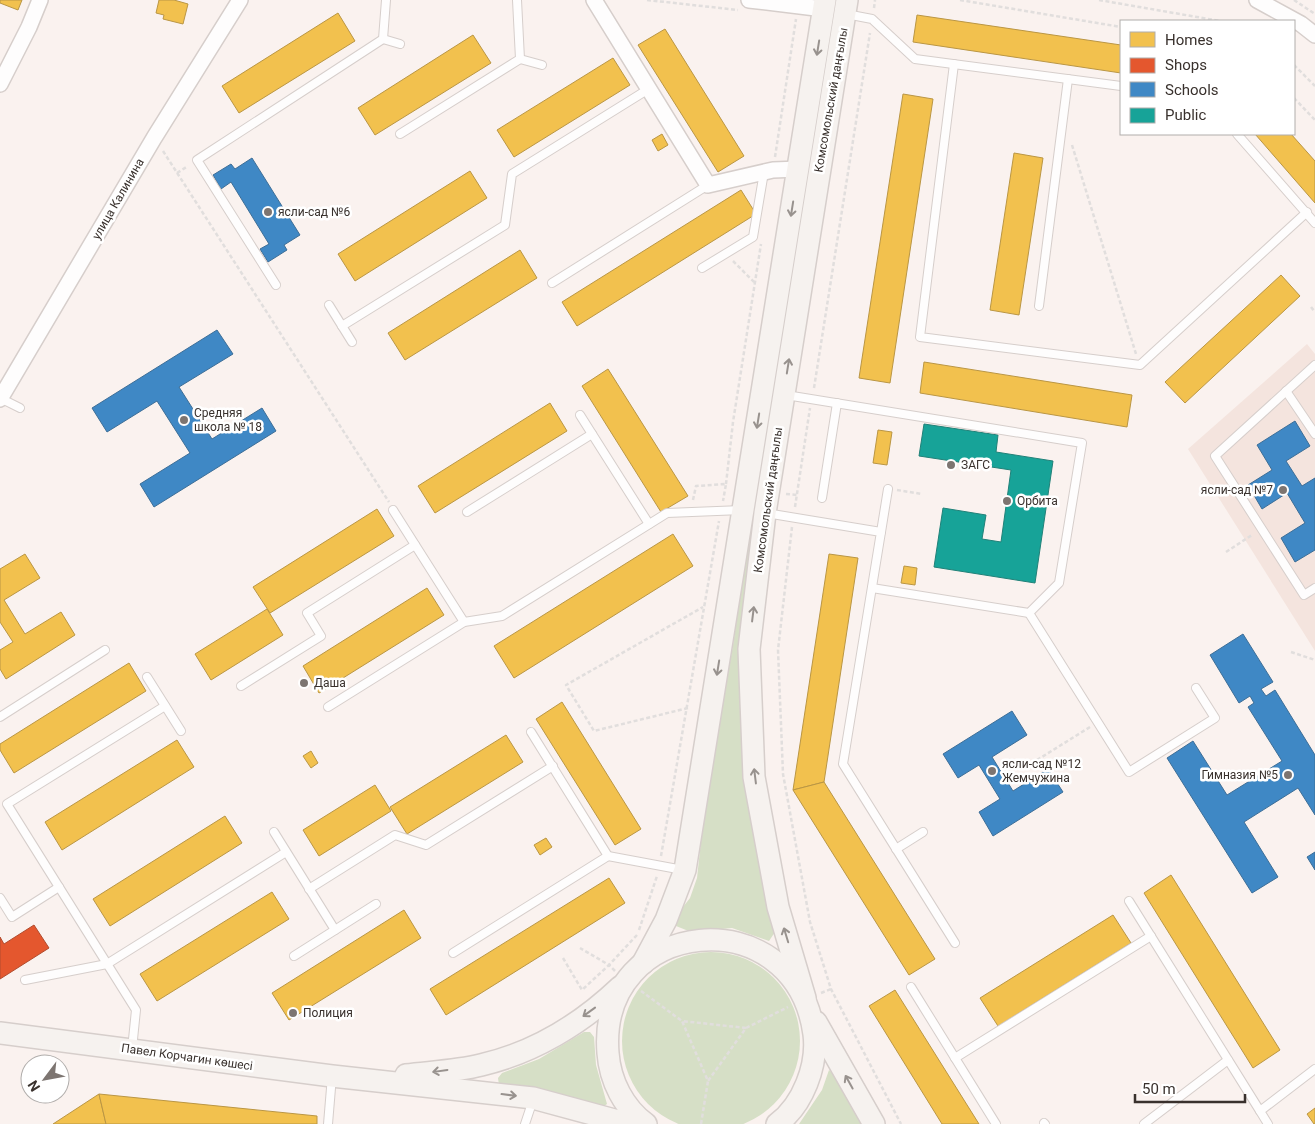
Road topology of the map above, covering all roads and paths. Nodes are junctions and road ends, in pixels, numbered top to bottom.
1 (40, 0) edge
2 (240, 0) edge
3 (386, 0) edge
4 (517, 0) edge
5 (594, 0) edge
6 (647, 0) edge
7 (875, 0) edge
8 (960, 0) edge
9 (1099, 0) edge
10 (1257, 0) edge
11 (1294, 0) edge
12 (748, 3) edge
13 (825, 5) edge
14 (846, 7) edge
15 (1315, 14) edge
16 (872, 20) junction
17 (1214, 20) edge
18 (1294, 20) edge
19 (1295, 21) edge
20 (1120, 27) edge
21 (1315, 35) edge
22 (383, 39) junction
23 (400, 44) dead end
24 (520, 59) junction
25 (954, 64) junction
26 (542, 65) dead end
27 (1295, 66) edge
28 (1068, 79) junction
29 (0, 84) edge
30 (1120, 86) edge
31 (1315, 86) edge
32 (647, 90) junction
33 (1295, 99) edge
34 (1315, 120) edge
35 (400, 134) dead end
36 (1238, 135) edge
37 (154, 138) junction
38 (1071, 144) dead end
39 (808, 171) junction
40 (764, 172) junction
41 (708, 185) junction
42 (1307, 212) junction
43 (1315, 223) edge
44 (726, 254) junction
45 (702, 268) dead end
46 (552, 283) dead end
47 (755, 283) dead end
48 (276, 285) dead end
49 (329, 305) dead end
50 (1039, 306) dead end
51 (1310, 307) dead end
52 (1315, 312) edge
53 (342, 326) junction
54 (352, 342) dead end
55 (1140, 365) junction
56 (1315, 365) edge
57 (1286, 391) junction
58 (784, 394) junction
59 (0, 399) edge
60 (812, 399) junction
61 (837, 403) junction
62 (20, 408) dead end
63 (580, 414) dead end
64 (592, 434) junction
65 (1315, 434) edge
66 (888, 489) joint
67 (922, 494) dead end
68 (822, 498) dead end
69 (393, 510) joint
70 (744, 510) junction
71 (721, 511) junction
72 (467, 512) dead end
73 (700, 512) junction
74 (765, 513) junction
75 (793, 517) junction
76 (649, 524) junction
77 (1262, 529) junction
78 (881, 532) junction
79 (416, 545) junction
80 (1226, 552) dead end
81 (872, 588) junction
82 (1315, 588) edge
83 (704, 607) junction
84 (1029, 613) junction
85 (464, 622) junction
86 (105, 650) dead end
87 (1291, 652) dead end
88 (1315, 660) edge
89 (147, 677) dead end
90 (241, 686) dead end
91 (1196, 688) dead end
92 (165, 706) junction
93 (328, 707) dead end
94 (688, 708) junction
95 (0, 717) edge
96 (1098, 722) junction
97 (181, 731) dead end
98 (531, 732) dead end
99 (1037, 760) dead end
100 (553, 766) junction
101 (274, 832) dead end
102 (923, 832) dead end
103 (896, 849) junction
104 (286, 852) junction
105 (608, 856) junction
106 (659, 865) junction
107 (685, 870) junction
108 (59, 887) junction
109 (309, 889) junction
110 (0, 898) edge
111 (1129, 901) dead end
112 (376, 904) dead end
113 (334, 930) junction
114 (1151, 936) junction
115 (955, 943) dead end
116 (580, 948) dead end
117 (453, 952) dead end
118 (294, 956) dead end
119 (563, 958) dead end
120 (643, 963) junction
121 (107, 964) junction
122 (609, 965) junction
123 (25, 980) dead end
124 (626, 981) junction
125 (911, 988) dead end
126 (808, 1006) junction
127 (682, 1021) junction
128 (0, 1033) edge
129 (132, 1049) junction
130 (955, 1058) junction
131 (1228, 1060) junction
132 (1315, 1069) edge
133 (332, 1076) junction
134 (373, 1080) junction
135 (708, 1081) junction
136 (533, 1098) junction
137 (1260, 1110) junction
138 (328, 1124) edge
139 (525, 1124) edge
140 (629, 1124) edge
141 (646, 1124) edge
142 (701, 1124) edge
143 (777, 1124) edge
144 (874, 1124) edge
145 (901, 1124) edge
146 (996, 1124) edge
147 (1144, 1124) edge
148 (1268, 1124) edge

1 - 29 street
2 - 37 street, улица Калинина
3 - 22 lane
4 - 24 lane
5 - 32 street
6 - 12 path
7 - 16 path
8 - 20 path
9 - 17 path
10 - 18 street
11 - 15 path
12 - 13 street
13 -> 39 street, Комсомольский даңғылы
14 - 16 lane
14 - 39 street, Комсомольский даңғылы
16 - 25 lane
16 - 60 path
19 - 21 street
22 - 23 lane
22 - 48 lane
24 - 26 lane
24 - 35 lane
25 - 28 lane
25 - 55 lane
27 - 31 path
28 - 30 lane
28 - 50 lane
32 - 41 street
32 - 53 lane
33 - 34 path
36 - 42 lane
37 - 59 street, улица Калинина
37 - 69 path
38 - 55 path
39 - 40 street
58 -> 39 street, Комсомольский даңғылы
39 -> 70 street, Комсомольский даңғылы
40 - 41 street
40 - 44 lane
41 - 46 lane
42 - 43 lane
42 - 55 lane
44 - 45 lane
44 - 47 path
49 - 53 lane
51 - 52 path
53 - 54 lane
56 - 57 lane
57 - 65 lane
57 - 77 lane
58 - 60 lane
58 - 74 street, Комсомольский даңғылы
59 - 62 lane
60 - 61 lane
60 - 75 path
61 - 68 lane
61 - 84 lane
63 - 64 lane
64 - 72 lane
64 - 76 lane
66 - 67 path
66 - 78 lane
69 - 79 lane
70 - 71 lane
70 -> 107 street, Комсомольский даңғылы
71 - 73 lane
71 - 73 path
71 - 83 path
73 - 76 lane
74 - 75 lane
126 -> 74 street, Комсомольский даңғылы
75 - 78 lane
75 - 145 path
76 - 85 lane
77 - 80 path
77 - 82 lane
78 - 81 lane
79 - 85 lane
79 - 90 lane
81 - 84 lane
81 - 103 lane
83 - 94 path
83 - 94 path
84 - 96 lane
85 - 93 lane
86 - 95 lane
87 - 88 path
89 - 92 lane
91 - 96 lane
92 - 97 lane
92 - 108 lane
94 - 106 path
96 - 99 path
98 - 100 lane
100 - 105 lane
100 - 109 lane
101 - 104 lane
102 - 103 lane
103 - 115 lane
104 - 109 lane
104 - 121 lane
105 - 106 lane
105 - 117 lane
106 - 107 lane
106 - 122 path
107 - 120 street, Комсомольский даңғылы
108 - 110 lane
108 - 121 lane
109 - 113 lane
111 - 114 lane
112 - 113 lane
113 - 118 lane
114 - 130 lane
114 - 131 lane
116 - 122 path
119 - 122 path
120 - 124 street
120 - 126 street
121 - 123 lane
121 - 129 lane
122 - 124 path
124 - 127 path
124 -> 134 street, Павел Корчагин көшесі
124 - 141 street
125 - 130 lane
126 - 143 street
144 -> 126 street
127 - 135 path
127 - 135 path
128 - 129 street, Павел Корчагин көшесі
129 - 133 street, Павел Корчагин көшесі
130 - 146 lane
131 - 137 lane
131 - 147 lane
132 - 137 lane
133 - 134 street, Павел Корчагин көшесі
133 - 138 lane
134 -> 136 street, Павел Корчагин көшесі
135 - 142 path
136 - 139 lane
136 - 140 street, Павел Корчагин көшесі
137 - 148 lane

